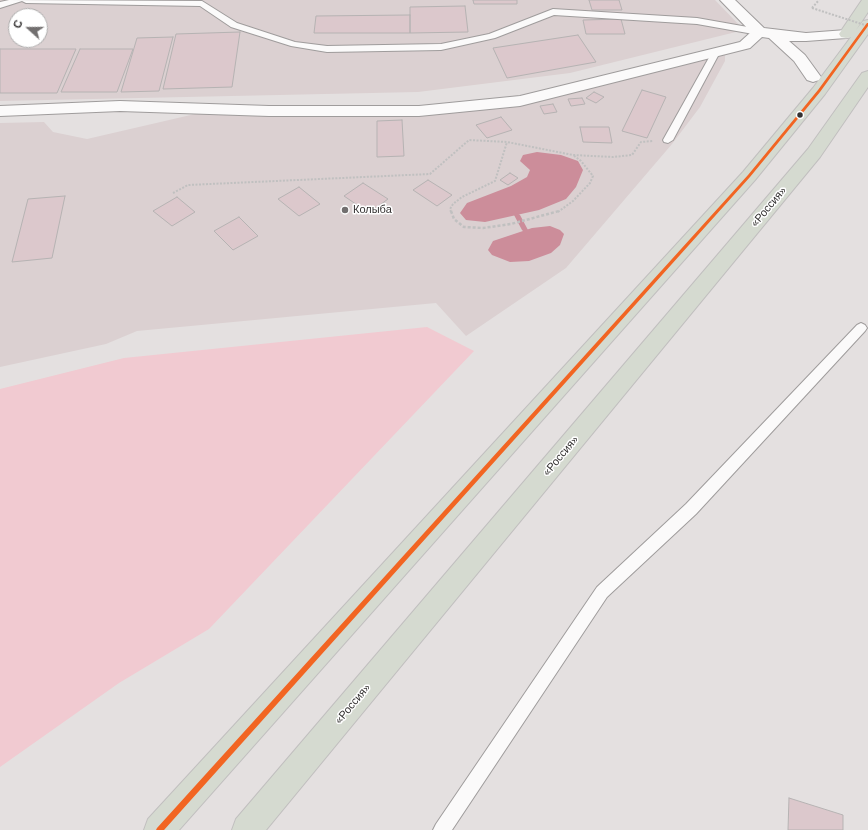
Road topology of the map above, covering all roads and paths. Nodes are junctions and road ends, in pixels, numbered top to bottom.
1 (19, 0) edge
2 (26, 0) edge
3 (726, 0) edge
4 (820, 0) edge
5 (868, 2) edge
6 (0, 5) edge
7 (868, 25) edge
8 (766, 33) junction
9 (846, 34) junction
10 (715, 54) junction
11 (868, 76) edge
12 (814, 77) junction
13 (0, 111) edge
14 (668, 140) joint
15 (507, 142) junction
16 (573, 155) junction
17 (749, 176) junction
18 (173, 193) dead end
19 (860, 328) dead end
20 (159, 830) edge
21 (247, 830) edge
22 (442, 830) edge

1 - 6 lane
2 - 8 lane
3 - 8 street
4 - 7 path, bridge
5 - 9 highway
7 - 17 highway
8 - 9 street
8 - 10 street
8 - 12 street
9 - 12 highway
10 - 13 street
10 - 14 lane
11 - 21 highway, «Россия»
12 - 17 highway
14 - 16 path
15 - 16 path
15 - 16 path
15 - 18 path
17 - 20 highway
19 - 22 lane

